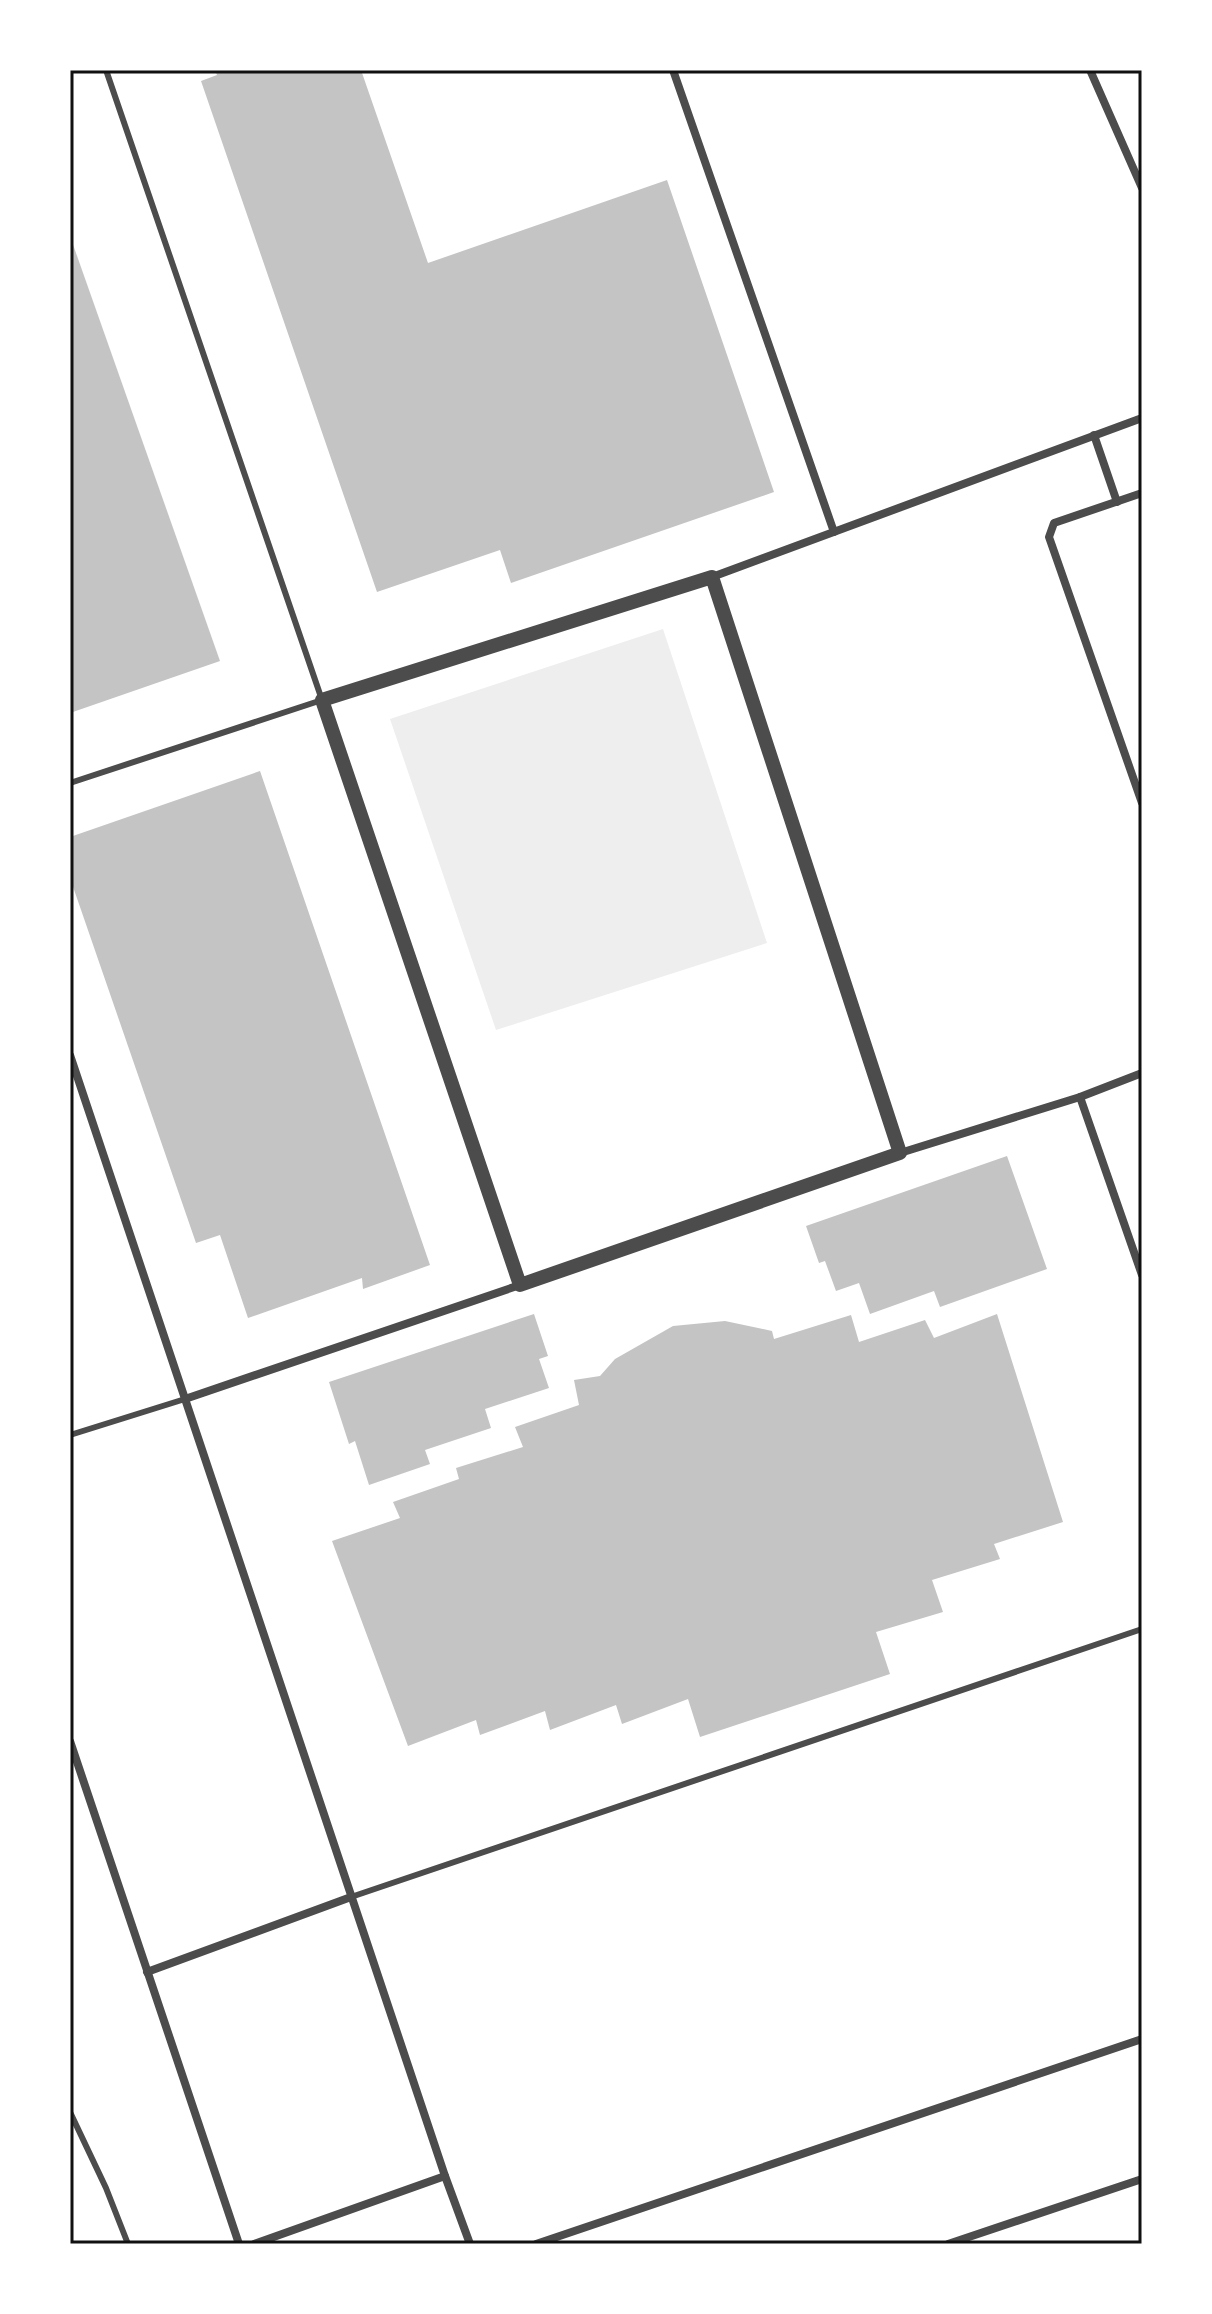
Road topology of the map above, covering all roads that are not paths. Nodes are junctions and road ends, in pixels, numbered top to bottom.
1 (106, 70) edge
2 (673, 70) edge
3 (1090, 70) edge
4 (1142, 188) edge
5 (1142, 418) edge
6 (1094, 435) junction
7 (1142, 493) edge
8 (1117, 502) junction
9 (834, 532) junction
10 (712, 577) junction
11 (322, 700) junction
12 (70, 783) edge
13 (1142, 803) edge
14 (70, 1055) edge
15 (1142, 1073) edge
16 (1080, 1097) junction
17 (900, 1153) junction
18 (1142, 1275) edge
19 (520, 1285) junction
20 (185, 1399) junction
21 (70, 1435) edge
22 (1142, 1629) edge
23 (70, 1741) edge
24 (351, 1897) junction
25 (147, 1972) junction
26 (1142, 2039) edge
27 (70, 2112) edge
28 (445, 2176) junction
29 (1142, 2179) edge
30 (128, 2244) edge
31 (239, 2244) edge
32 (254, 2244) edge
33 (470, 2244) edge
34 (536, 2244) edge
35 (948, 2244) edge

1 - 11 lane
2 - 9 street
3 - 4 street
5 - 6 street
6 - 8 street
6 - 9 street
7 - 8 street
8 - 13 street
9 - 10 street
10 - 11 street
10 - 17 street
11 - 12 lane
11 - 19 street
14 - 20 street
15 - 16 street
16 - 17 street
16 - 18 street
17 - 19 street
19 - 20 street
20 - 21 lane
20 - 24 street
22 - 24 lane
23 - 25 street
24 - 25 street
24 - 28 street
25 - 31 street
26 - 34 street
27 - 30 lane
28 - 32 street
28 - 33 street
29 - 35 street

